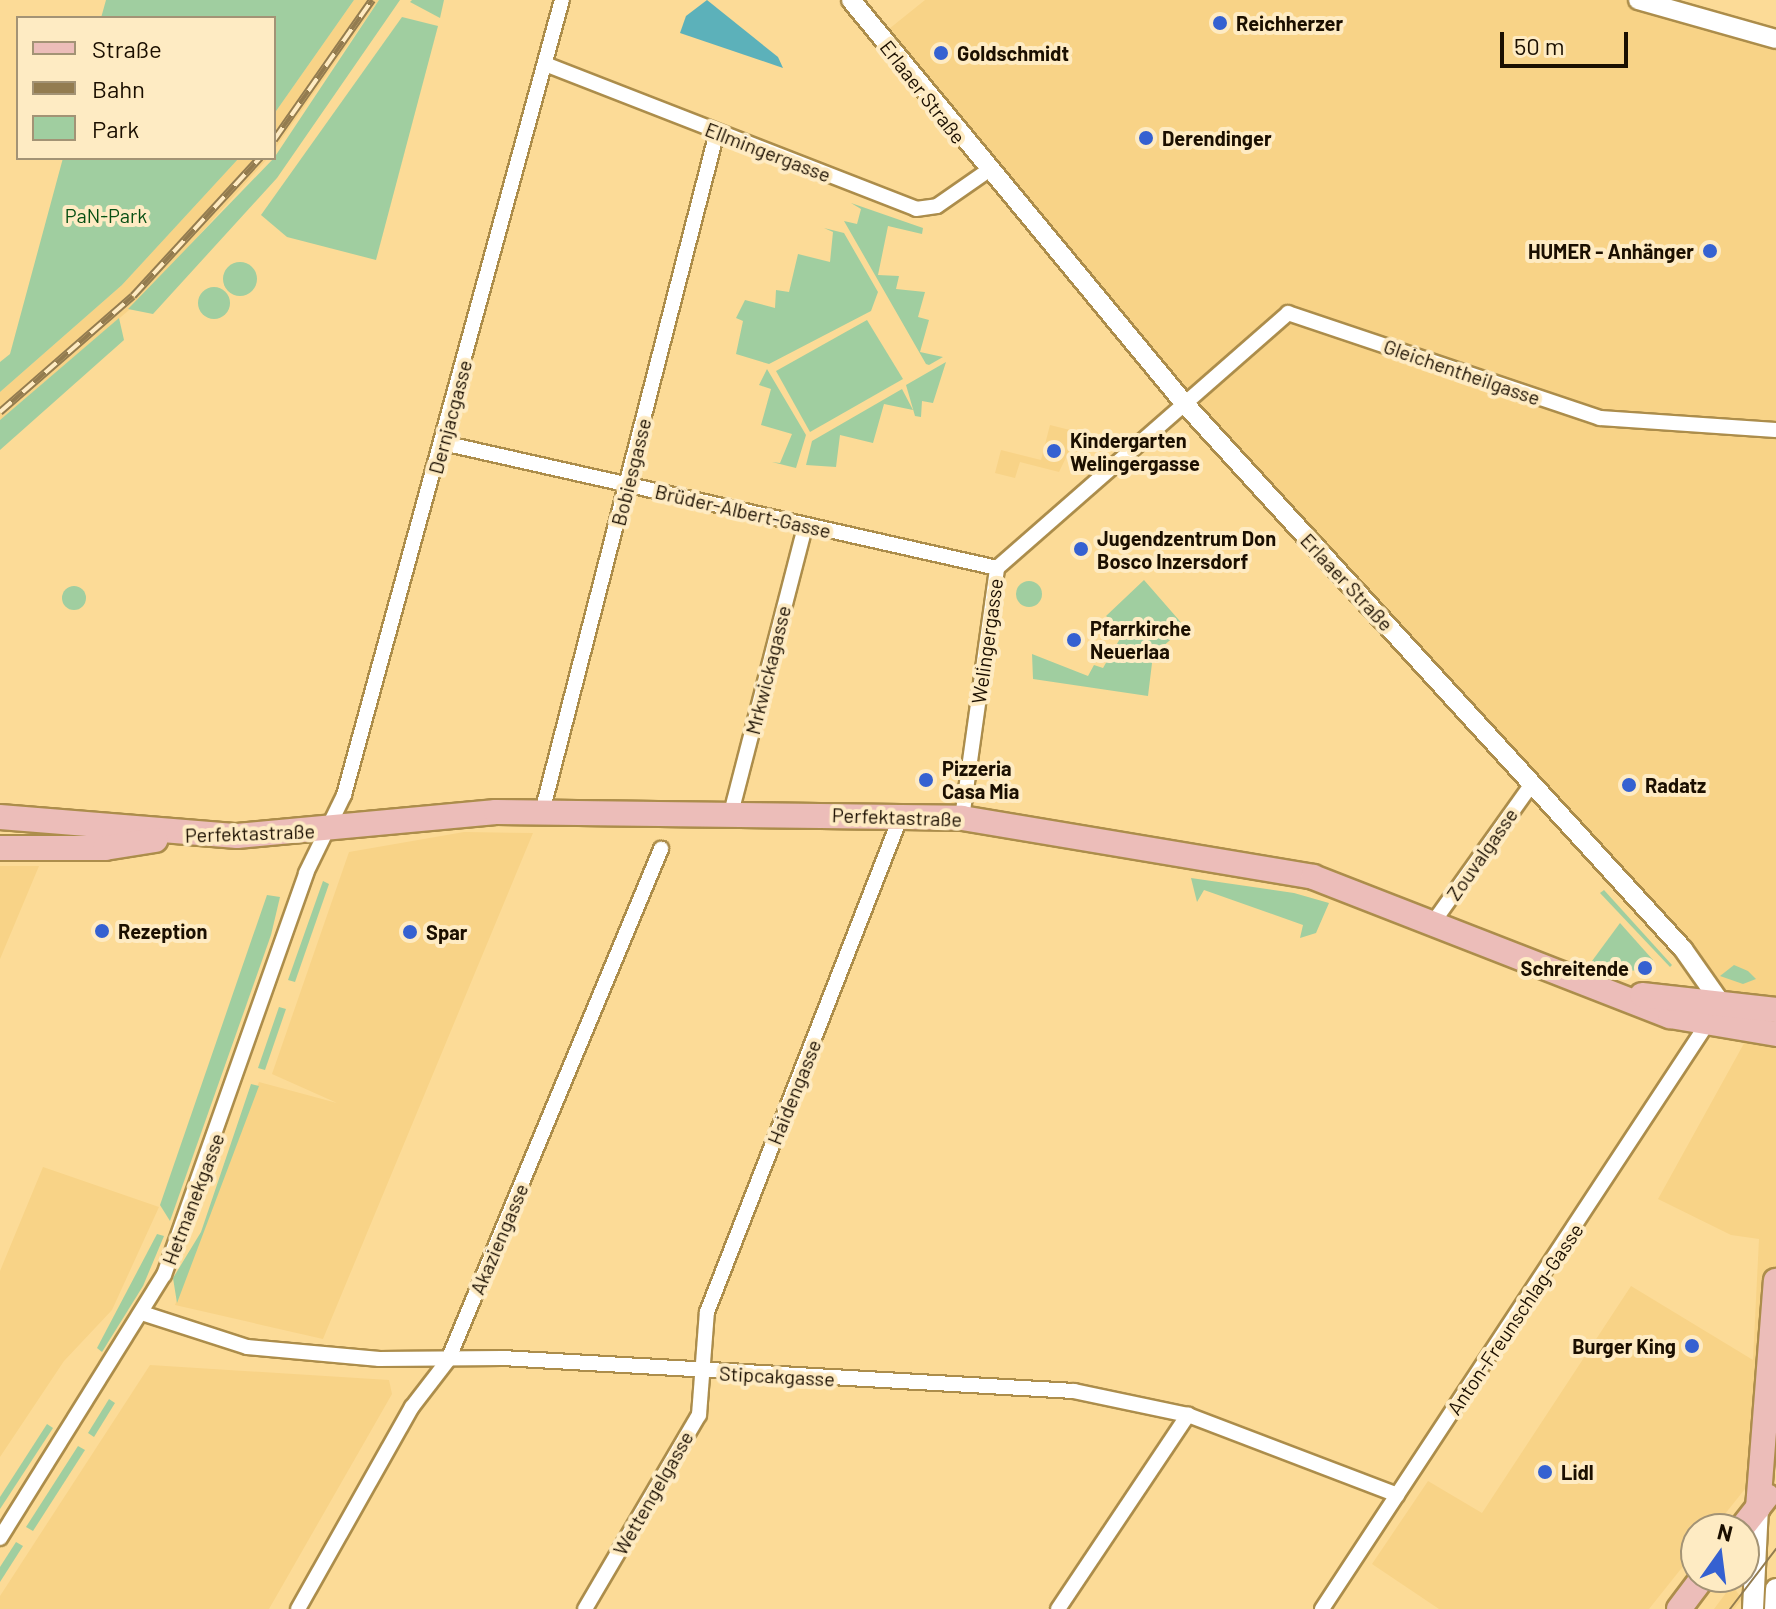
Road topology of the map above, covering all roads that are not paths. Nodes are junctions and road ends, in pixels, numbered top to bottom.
1 (562, 0) edge
2 (851, 0) edge
3 (1638, 0) edge
4 (1776, 39) edge
5 (545, 64) junction
6 (717, 132) junction
7 (986, 172) junction
8 (1184, 403) junction
9 (1776, 430) edge
10 (443, 443) junction
11 (628, 485) junction
12 (805, 526) junction
13 (997, 568) junction
14 (1532, 784) junction
15 (542, 812) junction
16 (731, 813) junction
17 (901, 816) junction
18 (0, 817) edge
19 (962, 818) junction
20 (327, 830) junction
21 (173, 836) junction
22 (0, 848) edge
23 (661, 849) dead end
24 (1432, 924) junction
25 (1596, 986) junction
26 (1723, 1006) junction
27 (1776, 1010) edge
28 (1705, 1027) junction
29 (1776, 1034) edge
30 (1776, 1281) edge
31 (145, 1314) junction
32 (448, 1360) junction
33 (704, 1372) junction
34 (1188, 1415) junction
35 (1776, 1485) edge
36 (1397, 1495) junction
37 (1758, 1508) junction
38 (1754, 1513) edge
39 (0, 1538) edge
40 (1776, 1589) edge
41 (298, 1609) edge
42 (585, 1609) edge
43 (1058, 1609) edge
44 (1322, 1609) edge
45 (1753, 1609) edge
46 (1775, 1609) edge

1 - 5 street, Dernjacgasse
2 - 7 street, Erlaaer Straße
3 - 4 street
5 - 6 street, Ellmingergasse
5 - 10 street, Dernjacgasse
6 - 7 street, Ellmingergasse
6 - 11 street, Bobiesgasse
7 - 8 street, Erlaaer Straße
8 - 9 street, Gleichentheilgasse
8 - 13 street, Welingergasse
8 - 14 street, Erlaaer Straße
10 - 11 street, Brüder-Albert-Gasse
10 - 20 street, Dernjacgasse
11 - 12 street, Brüder-Albert-Gasse
11 - 15 street, Bobiesgasse
12 - 13 street, Brüder-Albert-Gasse
12 - 16 street, Mrkwickagasse
13 - 19 street, Welingergasse
14 - 24 street, Zouvalgasse
14 - 26 street, Erlaaer Straße
15 - 16 main road, Perfektastraße
15 - 20 main road, Perfektastraße
16 - 17 main road, Perfektastraße
17 - 19 main road, Perfektastraße
17 - 33 street, Haidengasse
18 - 21 main road, Perfektastraße
19 - 24 main road, Perfektastraße
20 - 21 main road, Perfektastraße
20 - 31 street, Hetmanekgasse
21 - 22 main road, Perfektastraße
23 - 32 street, Akaziengasse
24 - 25 main road, Perfektastraße
25 - 26 main road, Perfektastraße
25 - 28 main road, Perfektastraße
26 - 27 main road
28 - 29 main road
28 - 36 street, Anton-Freunschlag-Gasse
30 - 37 main road
31 - 32 street, Stipcakgasse
31 - 39 street, Hetmanekgasse
32 - 33 street, Stipcakgasse
32 - 41 street, Akaziengasse
33 - 34 street, Stipcakgasse
33 - 42 street, Wettengelgasse
34 - 36 street, Stipcakgasse
34 - 43 street
35 - 37 main road
36 - 44 street, Anton-Freunschlag-Gasse
37 - 38 main road
37 - 45 main road
40 - 46 main road

